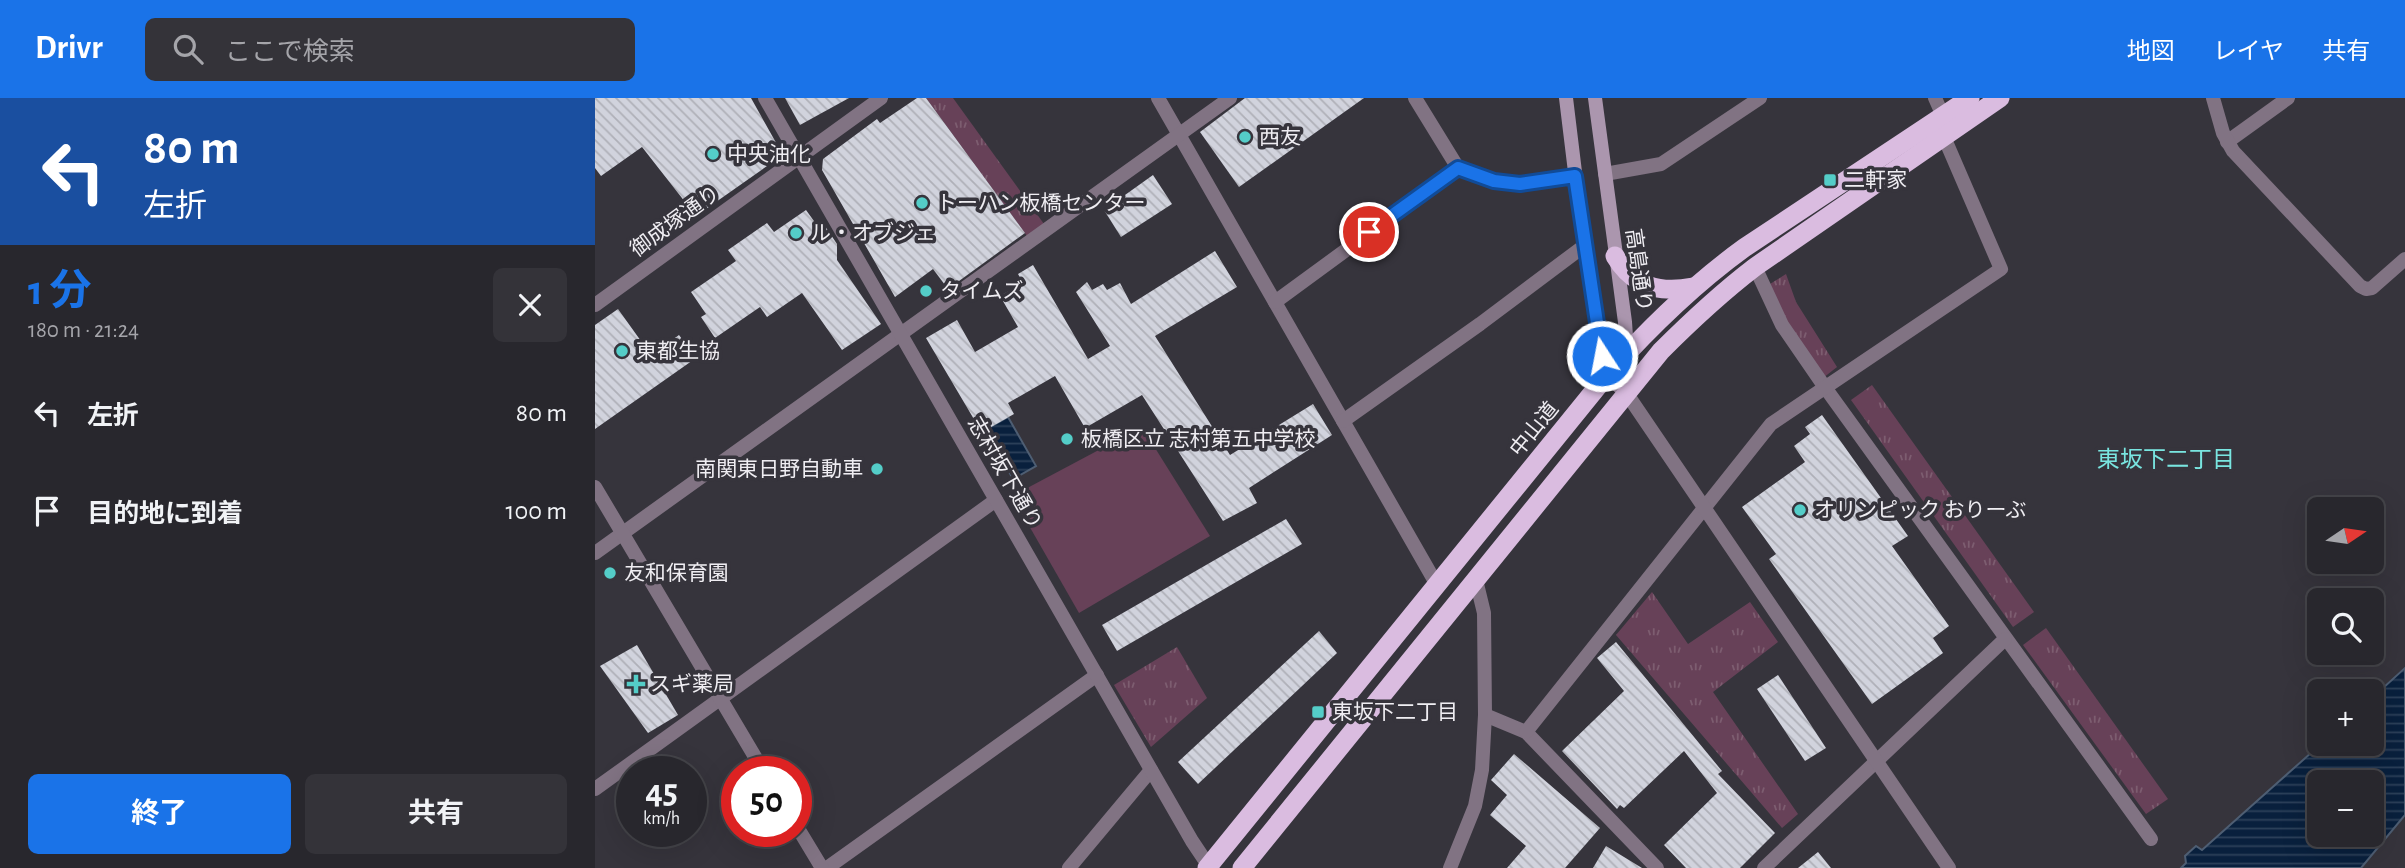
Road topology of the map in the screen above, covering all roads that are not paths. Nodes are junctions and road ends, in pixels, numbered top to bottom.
1 (765, 98) edge
2 (881, 98) edge
3 (1158, 98) edge
4 (1230, 98) edge
5 (1415, 98) edge
6 (1566, 98) edge
7 (1595, 98) edge
8 (1760, 98) edge
9 (1970, 98) edge
10 (2000, 98) edge
11 (2213, 98) edge
12 (2288, 98) edge
13 (1939, 107) edge
14 (1179, 135) junction
15 (1944, 137) junction
16 (2227, 142) junction
17 (799, 157) junction
18 (1458, 168) junction
19 (1605, 174) junction
20 (1575, 176) junction
21 (1584, 246) junction
22 (1615, 256) junction
23 (2405, 259) edge
24 (1755, 267) junction
25 (1693, 287) junction
26 (1275, 302) junction
27 (595, 304) edge
28 (902, 335) junction
29 (1627, 352) junction
30 (1607, 375) junction
31 (1824, 386) junction
32 (1627, 394) junction
33 (1343, 421) junction
34 (595, 487) edge
35 (996, 500) junction
36 (1705, 506) junction
37 (622, 533) junction
38 (595, 553) edge
39 (1476, 580) junction
40 (1437, 585) junction
41 (2005, 639) junction
42 (1097, 675) junction
43 (720, 698) junction
44 (1485, 715) junction
45 (1526, 732) junction
46 (754, 756) edge
47 (1876, 761) junction
48 (1151, 770) junction
49 (595, 789) edge
50 (2151, 839) dead end
51 (811, 847) edge
52 (1209, 867) edge
53 (825, 868) edge
54 (1069, 868) edge
55 (1242, 868) edge
56 (1450, 868) edge
57 (1657, 868) edge
58 (1764, 868) edge
59 (1949, 868) edge

1 - 17 street, 志村坂下通り
2 - 17 street, 御成塚通り
3 - 14 street
4 - 14 street
5 - 18 street
6 - 20 main road
7 - 19 main road, 高島通り
8 - 19 street
9 - 13 highway, 中山道
10 - 15 highway
11 - 16 street
12 - 16 street
13 - 25 highway, 中山道
14 - 26 street
14 - 28 street
15 - 24 highway
15 - 31 street
16 - 23 street
17 - 27 street, 御成塚通り
17 - 28 street, 志村坂下通り
18 - 20 street
18 - 26 street
19 - 22 main road, 高島通り
20 - 21 main road
21 - 30 main road
21 - 33 street
22 - 25 highway
22 - 29 main road, 高島通り
24 - 31 street
24 - 32 highway
25 - 29 highway, 中山道
26 - 33 street
28 - 35 street, 志村坂下通り
28 - 37 street
29 - 30 highway, 中山道
29 - 32 main road, 高島通り
30 - 32 main road
30 - 40 highway, 中山道
31 - 36 street
31 - 41 street
32 - 36 street
32 - 39 highway
33 - 40 street
34 - 37 street
35 - 42 street, 志村坂下通り
35 - 43 street
36 - 45 street
36 - 47 street
37 - 38 street
37 - 43 street
39 - 44 street
39 - 55 highway
40 - 52 highway, 中山道
41 - 47 street
41 - 50 street
42 - 48 street, 志村坂下通り
42 - 53 street
43 - 46 street
43 - 49 street
44 - 45 street
44 - 56 street
45 - 57 street
47 - 58 street
47 - 59 street
48 - 52 street, 志村坂下通り
48 - 54 street
51 - 53 street

